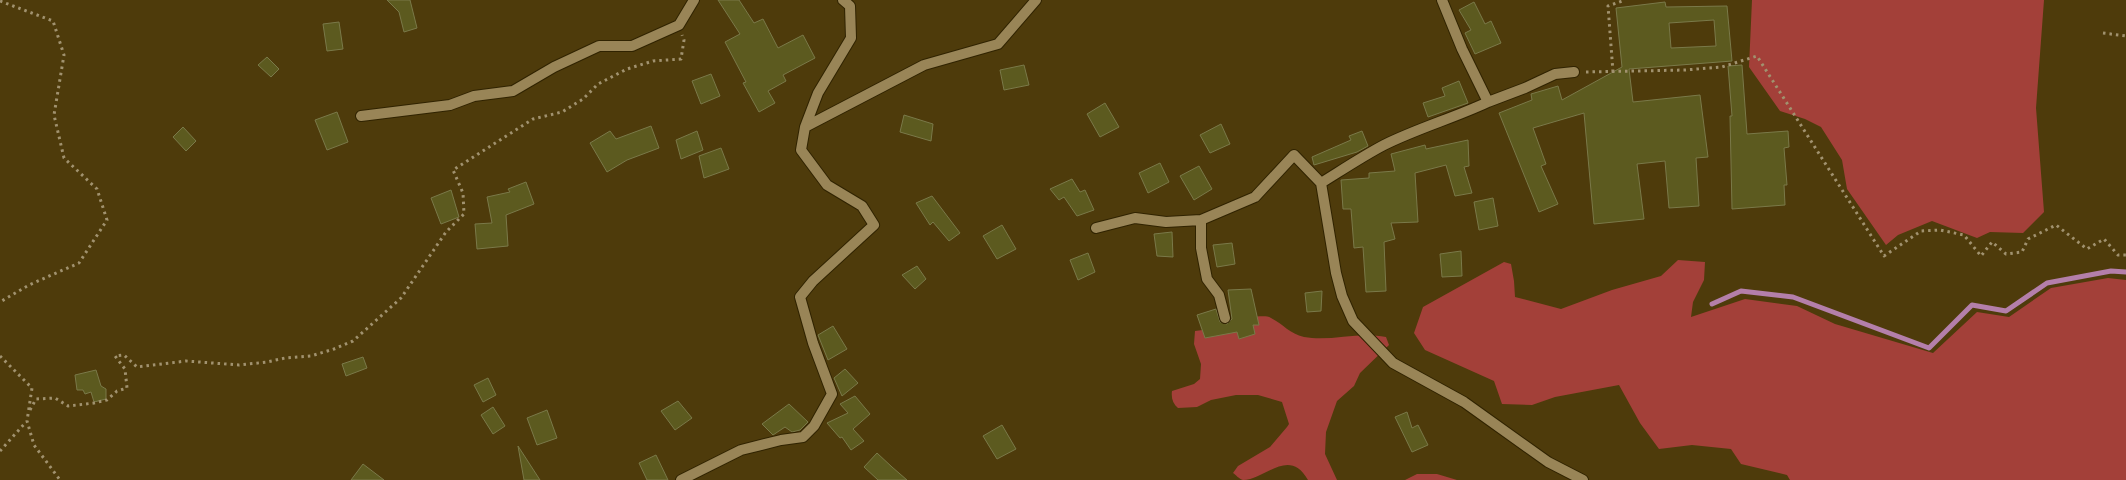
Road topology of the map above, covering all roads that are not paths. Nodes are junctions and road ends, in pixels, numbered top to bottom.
1 (694, 0) edge
2 (843, 0) edge
3 (1036, 0) edge
4 (1442, 0) edge
5 (1574, 72) road end
6 (1488, 102) junction
7 (361, 116) dead end
8 (805, 127) junction
9 (1322, 183) junction
10 (1201, 220) junction
11 (1096, 228) dead end
12 (1225, 318) dead end
13 (681, 480) edge
14 (1583, 480) edge

1 - 7 street
2 - 8 street
3 - 8 street
4 - 6 street
5 - 6 street
6 - 9 street
8 - 13 street
9 - 10 street
9 - 14 street
10 - 11 street
10 - 12 street

